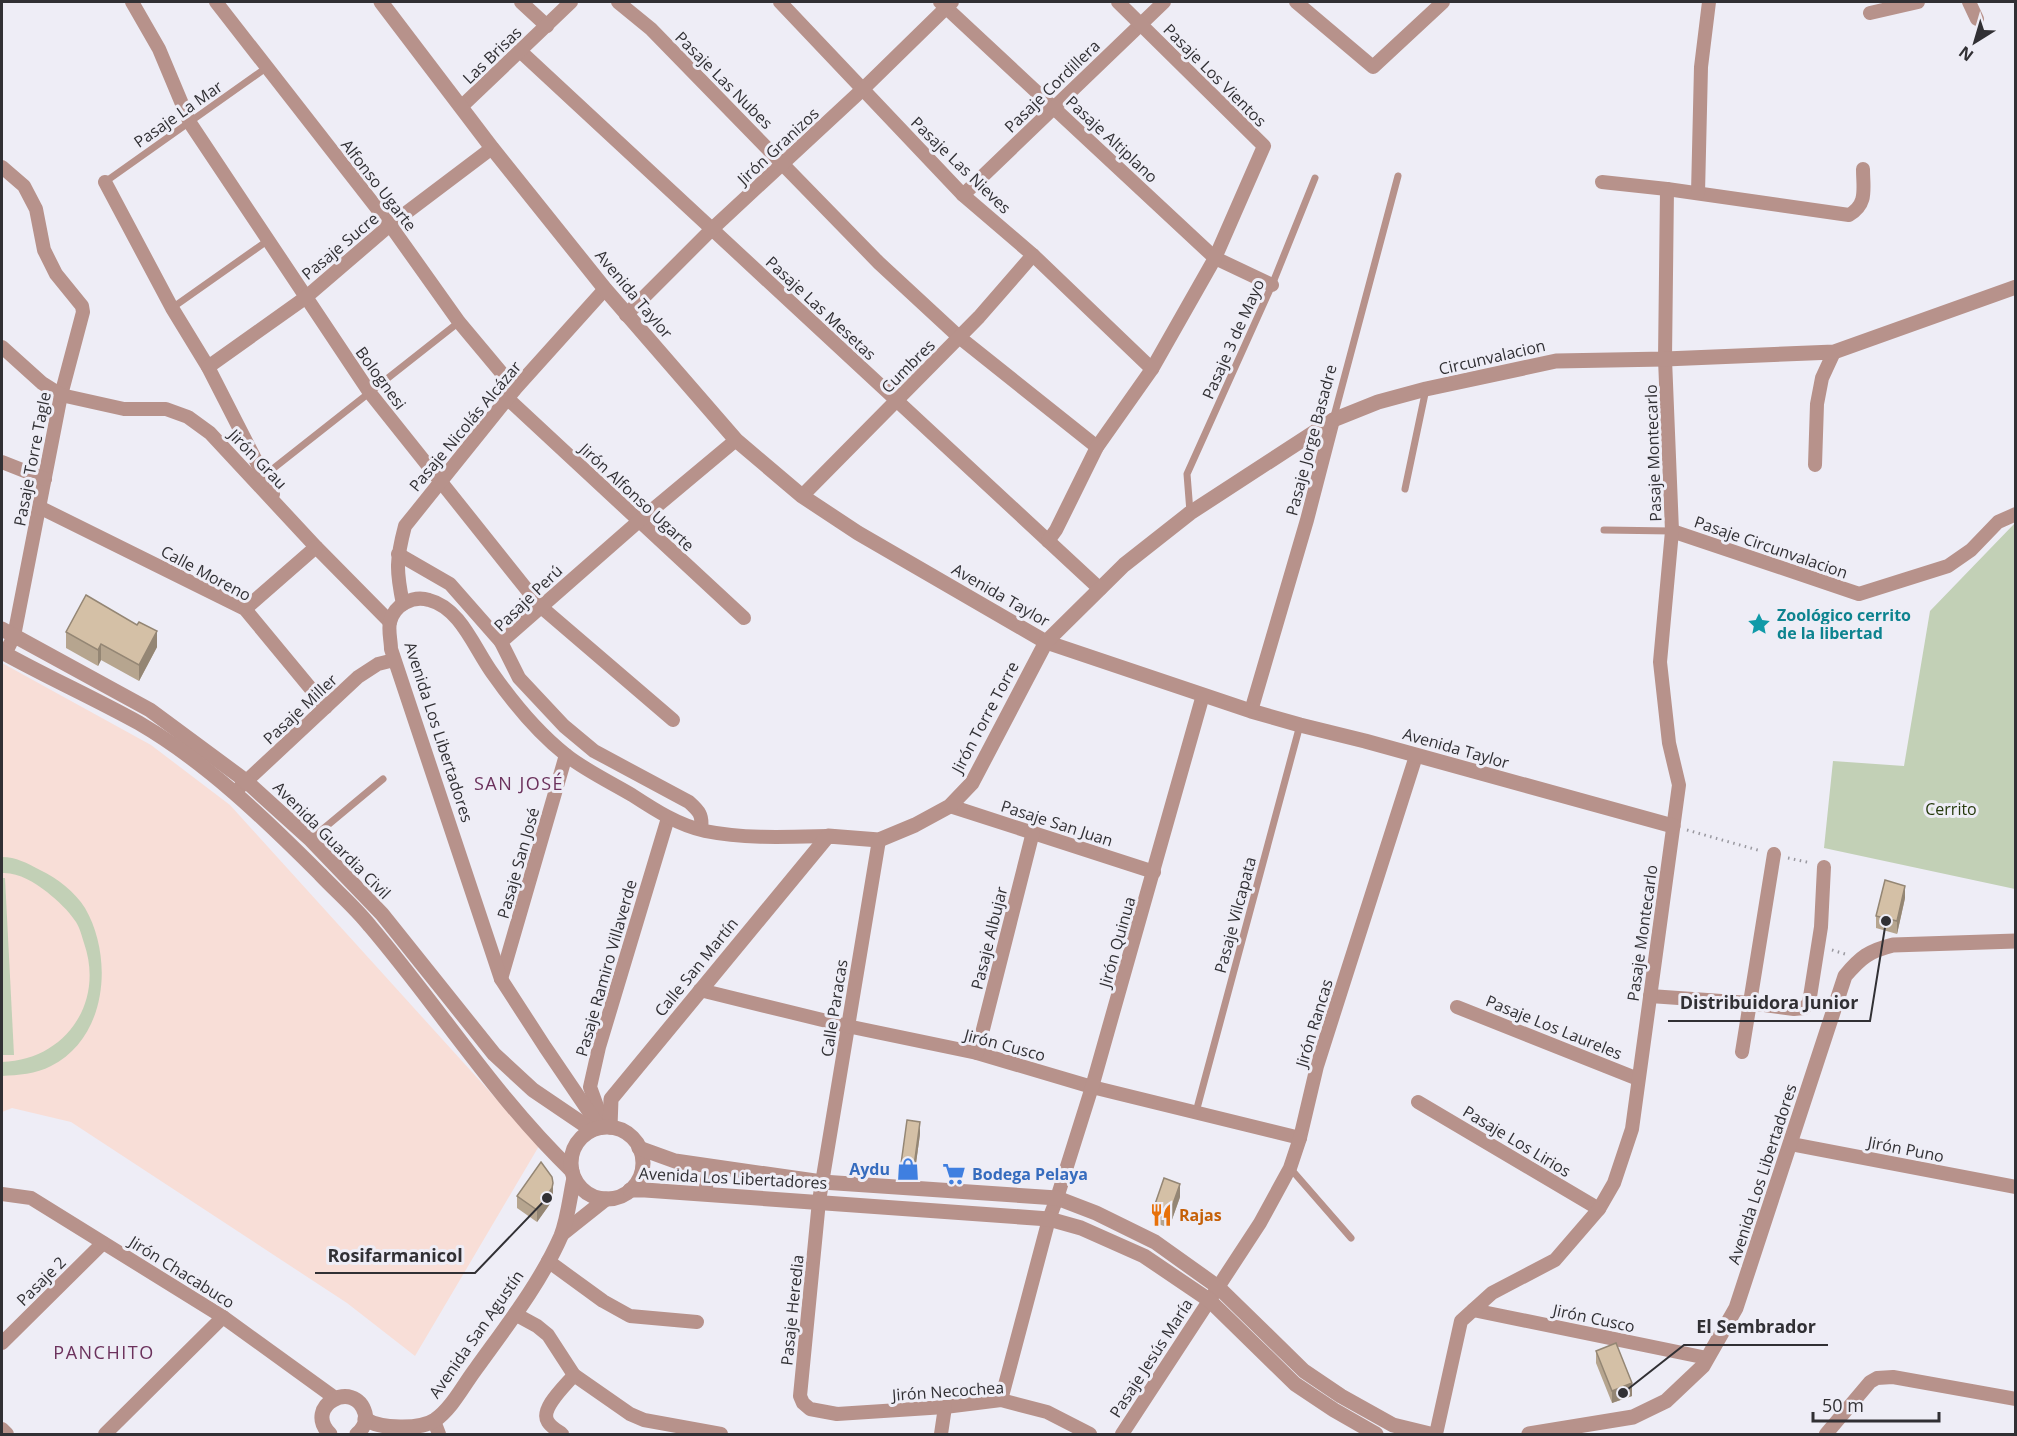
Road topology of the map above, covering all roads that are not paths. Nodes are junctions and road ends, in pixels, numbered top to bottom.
1 (132, 2) edge
2 (216, 2) edge
3 (381, 2) edge
4 (521, 2) edge
5 (572, 2) edge
6 (618, 2) edge
7 (780, 2) edge
8 (1118, 2) edge
9 (1164, 2) edge
10 (1296, 2) edge
11 (1443, 2) edge
12 (1709, 2) edge
13 (1918, 2) edge
14 (1969, 2) edge
15 (946, 4) edge
16 (1870, 13) dead end
17 (1977, 19) dead end
18 (1141, 23) junction
19 (547, 26) junction
20 (520, 51) junction
21 (266, 68) junction
22 (863, 89) junction
23 (461, 107) junction
24 (1054, 107) junction
25 (190, 123) junction
26 (492, 148) junction
27 (783, 163) junction
28 (2, 167) edge
29 (1863, 169) dead end
30 (1398, 176) dead end
31 (1315, 178) dead end
32 (105, 182) joint
33 (1602, 182) dead end
34 (1666, 189) junction
35 (1698, 193) junction
36 (963, 195) junction
37 (390, 225) junction
38 (712, 229) junction
39 (267, 241) junction
40 (1033, 255) junction
41 (1215, 258) junction
42 (1272, 285) junction
43 (2016, 287) edge
44 (605, 289) junction
45 (305, 298) junction
46 (172, 308) junction
47 (626, 315) junction
48 (459, 322) junction
49 (959, 337) junction
50 (2, 347) edge
51 (1833, 352) junction
52 (1665, 359) junction
53 (208, 367) junction
54 (1152, 369) junction
55 (1426, 390) junction
56 (370, 393) junction
57 (512, 394) junction
58 (61, 395) junction
59 (897, 400) junction
60 (1333, 420) junction
61 (736, 440) junction
62 (1097, 447) junction
63 (2, 462) edge
64 (1815, 465) dead end
65 (265, 475) junction
66 (45, 479) junction
67 (439, 481) junction
68 (1404, 489) dead end
69 (802, 496) junction
70 (278, 504) junction
71 (39, 507) junction
72 (1190, 513) junction
73 (2016, 514) edge
74 (639, 521) junction
75 (1604, 530) dead end
76 (1672, 531) junction
77 (1048, 541) junction
78 (316, 547) junction
79 (398, 554) junction
80 (1100, 589) junction
81 (403, 604) junction
82 (540, 606) junction
83 (245, 609) junction
84 (744, 618) dead end
85 (390, 622) junction
86 (8, 633) edge
87 (501, 642) junction
88 (1046, 642) junction
89 (4, 653) edge
90 (394, 660) junction
91 (1203, 694) junction
92 (326, 707) junction
93 (1251, 711) junction
94 (673, 720) dead end
95 (1300, 725) junction
96 (567, 755) junction
97 (1416, 756) junction
98 (383, 779) dead end
99 (246, 781) junction
100 (234, 792) junction
101 (950, 806) junction
102 (668, 818) junction
103 (1673, 826) junction
104 (701, 829) junction
105 (1034, 832) junction
106 (828, 836) junction
107 (310, 840) junction
108 (879, 840) junction
109 (1774, 854) road end
110 (1824, 867) road end
111 (1154, 872) junction
112 (2016, 941) edge
113 (501, 979) junction
114 (700, 990) junction
115 (1650, 996) junction
116 (1750, 1003) junction
117 (1457, 1007) dead end
118 (847, 1026) junction
119 (977, 1053) junction
120 (1742, 1053) dead end
121 (1638, 1079) junction
122 (1092, 1087) junction
123 (1418, 1102) dead end
124 (1196, 1112) junction
125 (602, 1128) junction
126 (1300, 1138) junction
127 (1791, 1144) junction
128 (639, 1148) junction
129 (709, 1166) junction
130 (1290, 1168) junction
131 (573, 1175) junction
132 (822, 1182) junction
133 (2016, 1187) edge
134 (630, 1190) junction
135 (2, 1194) edge
136 (705, 1194) junction
137 (1057, 1198) junction
138 (606, 1199) junction
139 (819, 1201) junction
140 (1599, 1209) junction
141 (1048, 1219) junction
142 (562, 1234) junction
143 (1351, 1238) dead end
144 (103, 1243) junction
145 (548, 1261) junction
146 (1218, 1287) junction
147 (1209, 1300) junction
148 (1473, 1310) junction
149 (515, 1314) junction
150 (223, 1317) junction
151 (697, 1322) dead end
152 (2, 1343) edge
153 (1707, 1358) junction
154 (574, 1375) junction
155 (335, 1398) junction
156 (2016, 1399) edge
157 (1001, 1401) junction
158 (945, 1407) junction
159 (837, 1414) joint
160 (365, 1419) junction
161 (437, 1428) edge
162 (2, 1429) edge
163 (7, 1434) edge
164 (105, 1434) edge
165 (328, 1434) edge
166 (357, 1434) edge
167 (562, 1434) edge
168 (721, 1434) edge
169 (941, 1434) edge
170 (1090, 1434) edge
171 (1122, 1434) edge
172 (1376, 1434) edge
173 (1430, 1434) edge
174 (1436, 1434) edge
175 (1528, 1434) edge
176 (1826, 1434) edge

1 - 25 street, Bolognesi
2 - 21 street, Alfonso Ugarte
3 - 23 street, Avenida Taylor
4 - 19 street
5 - 19 street, Las Brisas
6 - 27 street, Pasaje Las Nubes
7 - 22 street, Pasaje Las Nieves
8 - 18 street, Pasaje Los Vientos
9 - 18 street, Pasaje Cordillera
10 - 11 street
12 - 35 street
13 - 16 street
14 - 17 street
15 - 22 street, Jirón Granizos
15 - 24 street, Pasaje Altiplano
18 - 24 street, Pasaje Cordillera
18 - 41 street, Pasaje Los Vientos
19 - 20 street, Las Brisas
20 - 23 street, Las Brisas
20 - 38 street, Pasaje Las Mesetas
21 - 25 lane, Pasaje La Mar
21 - 37 street, Alfonso Ugarte
22 - 27 street, Jirón Granizos
22 - 36 street, Pasaje Las Nieves
23 - 26 street, Avenida Taylor
24 - 36 street, Pasaje Cordillera
24 - 41 street, Pasaje Altiplano
25 - 32 lane, Pasaje La Mar
25 - 39 street, Bolognesi
26 - 37 street, Pasaje Sucre
26 - 44 street, Avenida Taylor
27 - 38 street, Jirón Granizos
27 - 49 street, Pasaje Las Nubes
28 - 58 street, Pasaje Torre Tagle
29 - 35 street
30 - 60 lane, Pasaje Jorge Basadre
31 - 42 lane, Pasaje 3 de Mayo
32 - 46 street
33 - 34 street
34 - 35 street
34 - 52 street, Pasaje Montecarlo
36 - 40 street, Pasaje Las Nieves
37 - 45 street, Pasaje Sucre
37 - 48 street, Alfonso Ugarte
38 - 47 street, Jirón Granizos
38 - 59 street, Pasaje Las Mesetas
39 - 45 street, Bolognesi
39 - 46 lane
40 - 49 street, Cumbres
40 - 54 street, Pasaje Las Nieves
41 - 42 street, Pasaje Altiplano
41 - 54 street
42 - 72 lane, Pasaje 3 de Mayo
43 - 51 street, Circunvalacion
44 - 47 street, Avenida Taylor
44 - 57 street, Pasaje Nicolás Alcázar
45 - 53 street, Pasaje Sucre
45 - 56 street, Bolognesi
46 - 53 street
47 - 61 street, Avenida Taylor
48 - 56 lane
48 - 57 street, Alfonso Ugarte
49 - 59 street, Cumbres
49 - 62 street, Pasaje Las Nubes
50 - 58 street
51 - 52 street, Circunvalacion
51 - 64 street
52 - 55 street, Circunvalacion
52 - 76 street, Pasaje Montecarlo
53 - 65 street
54 - 62 street
55 - 60 street, Circunvalacion
55 - 68 lane
56 - 65 lane
56 - 67 street, Bolognesi
57 - 67 street, Pasaje Nicolás Alcázar
57 - 74 street, Jirón Alfonso Ugarte
58 - 66 street, Pasaje Torre Tagle
58 - 70 street, Jirón Grau
59 - 69 street, Cumbres
59 - 77 street, Pasaje Las Mesetas
60 - 72 street, Circunvalacion
60 - 93 street, Pasaje Jorge Basadre
61 - 69 street, Avenida Taylor
61 - 74 street, Pasaje Perú
62 - 77 street
63 - 66 street
65 - 70 street
66 - 71 street, Pasaje Torre Tagle
67 - 79 street, Pasaje Nicolás Alcázar
67 - 82 street, Bolognesi
69 - 88 street, Avenida Taylor
70 - 78 street, Jirón Grau
71 - 83 street, Calle Moreno
71 - 86 street, Pasaje Torre Tagle
72 - 80 street, Circunvalacion
73 - 76 street, Pasaje Circunvalacion
74 - 82 street, Pasaje Perú
74 - 84 street, Jirón Alfonso Ugarte
75 - 76 lane
76 - 103 street, Pasaje Montecarlo
77 - 80 street, Pasaje Las Mesetas
78 - 83 street
78 - 85 street, Jirón Grau
79 - 81 street, Pasaje Nicolás Alcázar
79 - 87 street
80 - 88 street, Circunvalacion
81 - 85 street
81 - 96 street
82 - 87 street, Pasaje Perú
82 - 94 street, Bolognesi
83 - 92 street, Calle Moreno
85 - 90 street, Avenida Los Libertadores
86 - 89 street, Pasaje Torre Tagle
86 - 99 street, Avenida Guardia Civil
87 - 104 street, Pasaje Perú
88 - 91 street, Avenida Taylor
88 - 101 street, Jirón Torre Torre
89 - 100 street, Avenida Guardia Civil
90 - 92 street, Pasaje Miller
90 - 113 street, Avenida Los Libertadores
91 - 93 street, Avenida Taylor
91 - 111 street, Jirón Quinua
92 - 99 street, Pasaje Miller
93 - 95 street, Avenida Taylor
95 - 97 street, Avenida Taylor
95 - 124 lane, Pasaje Vilcapata
96 - 102 street
96 - 113 street, Pasaje San José
97 - 103 street, Avenida Taylor
97 - 126 street, Jirón Rancas
98 - 107 lane
99 - 100 street, Pasaje Miller
99 - 107 street, Avenida Guardia Civil
100 - 131 street, Avenida Guardia Civil
101 - 105 street, Pasaje San Juan
101 - 108 street
102 - 104 street
102 - 125 street, Pasaje Ramiro Villaverde
103 - 115 street, Pasaje Montecarlo
104 - 106 street
105 - 111 street, Pasaje San Juan
105 - 119 street, Pasaje Albujar
106 - 108 street
106 - 114 street, Calle San Martín
107 - 125 street, Avenida Guardia Civil
108 - 118 street, Calle Paracas
109 - 116 street
110 - 116 street
111 - 122 street, Jirón Quinua
112 - 127 street, Avenida Los Libertadores
113 - 125 street, Avenida Los Libertadores
114 - 118 street, Jirón Cusco
114 - 125 street, Calle San Martín
115 - 116 street
115 - 121 street, Pasaje Montecarlo
116 - 120 street
117 - 121 street, Pasaje Los Laureles
118 - 119 street, Jirón Cusco
118 - 132 street, Calle Paracas
119 - 122 street, Jirón Cusco
121 - 140 street, Pasaje Montecarlo
122 - 124 street, Jirón Cusco
122 - 137 street, Jirón Quinua
123 - 140 street, Pasaje Los Lirios
124 - 126 street, Jirón Cusco
125 - 128 street
125 - 131 street
126 - 130 street, Jirón Rancas
127 - 133 street, Jirón Puno
127 - 153 street, Avenida Los Libertadores
128 - 129 street, Avenida Los Libertadores
128 - 134 street
129 - 132 street, Avenida Los Libertadores
129 - 136 street
130 - 143 lane
130 - 146 street, Jirón Rancas
131 - 138 street
131 - 142 street, Avenida San Agustín
132 - 137 street, Avenida Los Libertadores
132 - 139 street, Pasaje Heredia
134 - 136 street, Avenida Los Libertadores
134 - 138 street
135 - 144 street, Jirón Chacabuco
136 - 139 street, Avenida Los Libertadores
137 - 141 street, Jirón Quinua
137 - 146 street, Avenida Los Libertadores
138 - 142 street, Avenida San Agustín
139 - 141 street, Avenida Los Libertadores
139 - 159 street, Pasaje Heredia
140 - 148 street, Pasaje Montecarlo
141 - 147 street, Avenida Los Libertadores
141 - 157 street
142 - 145 street, Avenida San Agustín
144 - 150 street, Jirón Chacabuco
144 - 152 street, Pasaje 2
145 - 149 street, Avenida San Agustín
145 - 151 street
146 - 147 street, Pasaje Jesús María
146 - 173 street, Avenida Los Libertadores
147 - 171 street, Pasaje Jesús María
147 - 172 street, Avenida Los Libertadores
148 - 153 street, Jirón Cusco
148 - 174 street, Pasaje Montecarlo
149 - 154 street
149 - 161 street, Avenida San Agustín
150 - 155 street, Jirón Chacabuco
150 - 164 street
153 - 175 street, Avenida Los Libertadores
154 - 167 street
154 - 168 street
155 - 160 street
155 - 165 street
156 - 176 street
157 - 158 street, Jirón Necochea
157 - 170 street, Jirón Necochea
158 - 159 street, Jirón Necochea
158 - 169 street
160 - 161 street, Avenida San Agustín
160 - 166 street
162 - 163 street

